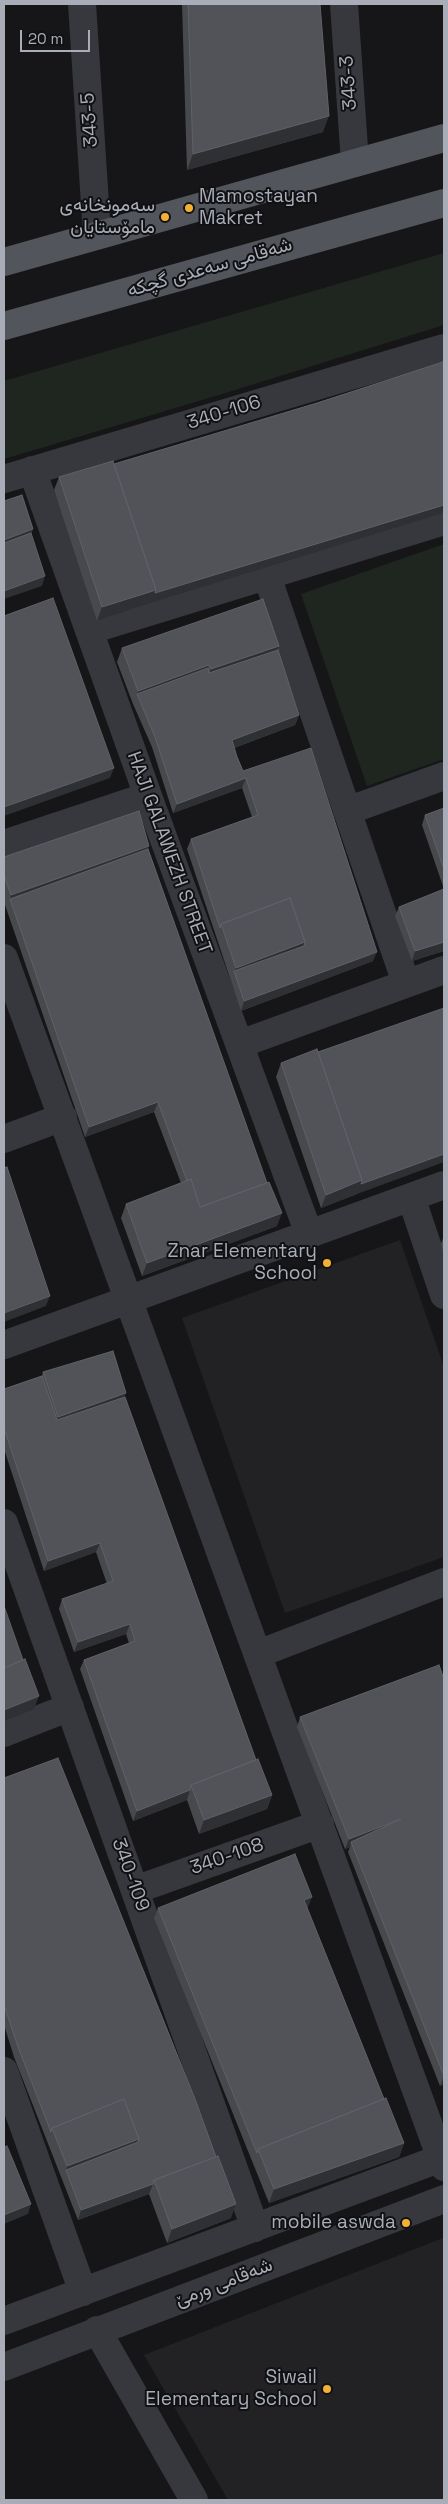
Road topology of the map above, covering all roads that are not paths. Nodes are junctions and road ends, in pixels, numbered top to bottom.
1 (82, 4) edge
2 (344, 4) edge
3 (444, 138) edge
4 (355, 163) junction
5 (444, 203) edge
6 (97, 236) junction
7 (4, 262) edge
8 (4, 326) edge
9 (444, 348) edge
10 (32, 470) junction
11 (4, 479) edge
12 (444, 522) edge
13 (267, 576) junction
14 (90, 630) junction
15 (444, 776) edge
16 (148, 796) junction
17 (348, 811) junction
18 (4, 844) edge
19 (4, 958) edge
20 (444, 970) edge
21 (406, 983) junction
22 (240, 1044) junction
23 (63, 1117) junction
24 (4, 1139) edge
25 (444, 1185) edge
26 (411, 1197) junction
27 (309, 1234) junction
28 (444, 1295) edge
29 (129, 1299) junction
30 (4, 1345) edge
31 (4, 1523) edge
32 (444, 1582) edge
33 (258, 1654) junction
34 (70, 1707) junction
35 (4, 1733) edge
36 (320, 1824) junction
37 (135, 1890) junction
38 (4, 2071) edge
39 (10, 2110) edge
40 (443, 2161) edge
41 (444, 2199) edge
42 (255, 2228) junction
43 (83, 2292) junction
44 (4, 2321) edge
45 (98, 2330) junction
46 (4, 2367) edge
47 (194, 2500) edge

1 - 6 street, 343-5
2 - 4 street, 343-3
3 - 4 main road
4 - 6 main road
5 - 8 main road, شەقامی سەعدی گچکە
6 - 7 main road
9 - 10 street, 340-106
10 - 11 street, 340-106
10 - 14 street, HAJI GALAWEZH STREET
12 - 13 street
13 - 14 street
13 - 17 street
14 - 16 street, HAJI GALAWEZH STREET
15 - 17 street
16 - 18 street
16 - 22 street, HAJI GALAWEZH STREET
17 - 21 street
19 - 23 street
20 - 21 street
21 - 22 street
22 - 27 street, HAJI GALAWEZH STREET
23 - 24 street
23 - 29 street
25 - 26 street
26 - 27 street
26 - 28 street
27 - 29 street
29 - 30 street
29 - 33 street
31 - 34 street, 340-109
32 - 33 street
33 - 36 street
34 - 35 street
34 - 37 street, 340-109
36 - 37 street, 340-108
36 - 40 street
37 - 42 street, 340-109
38 - 39 street
39 - 43 street
40 - 42 street
41 - 45 street, شەقامی ورمێ
42 - 43 street
43 - 44 street
45 - 46 street, شەقامی ورمێ
45 - 47 street

